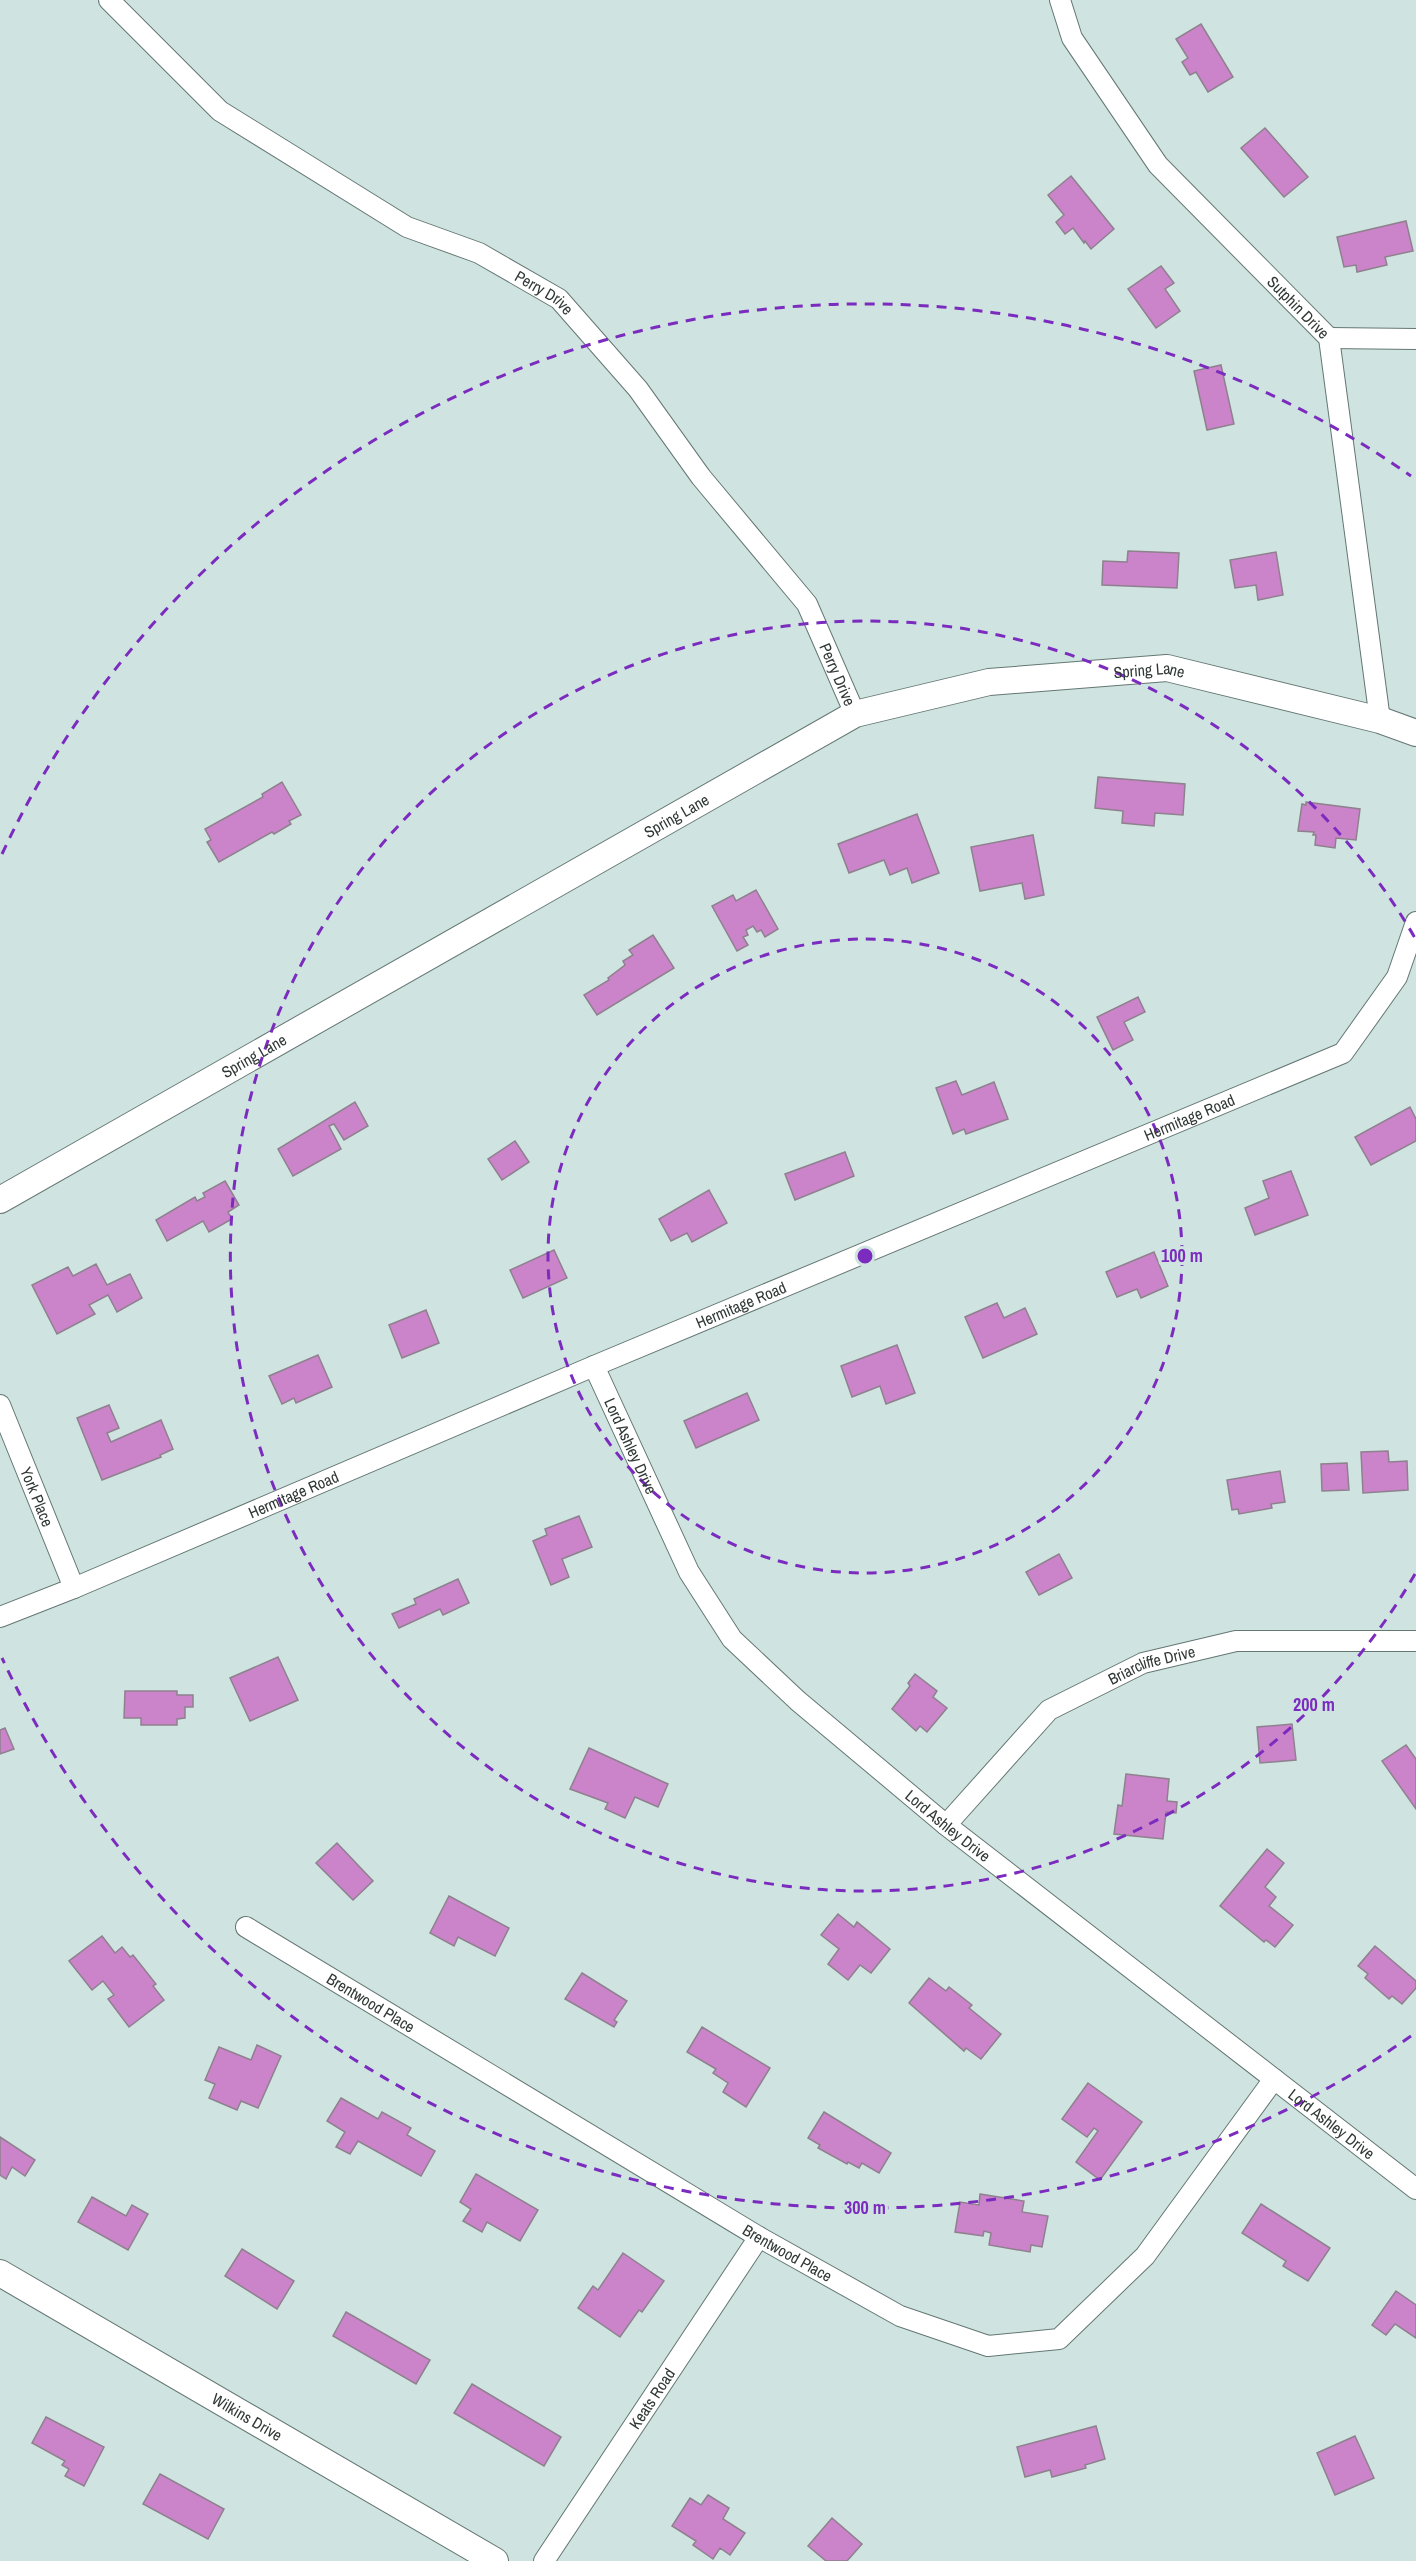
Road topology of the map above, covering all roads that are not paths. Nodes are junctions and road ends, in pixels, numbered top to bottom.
1 (109, 0) edge
2 (1060, 0) edge
3 (1329, 338) junction
4 (1416, 339) edge
5 (855, 714) junction
6 (1380, 720) junction
7 (1416, 733) edge
8 (1416, 922) edge
9 (0, 1200) edge
10 (594, 1366) junction
11 (0, 1405) edge
12 (74, 1588) junction
13 (0, 1617) edge
14 (1416, 1641) edge
15 (946, 1825) junction
16 (246, 1927) dead end
17 (1274, 2079) junction
18 (1416, 2189) edge
19 (759, 2237) junction
20 (0, 2273) edge
21 (495, 2561) edge
22 (544, 2561) edge

1 - 5 street, Perry Drive
2 - 3 street, Sutphin Drive
3 - 4 street
3 - 6 street, Sutphin Drive
5 - 6 street, Spring Lane
5 - 9 street, Spring Lane
6 - 7 street, Spring Lane
8 - 10 street, Hermitage Road
10 - 12 street, Hermitage Road
10 - 15 street, Lord Ashley Drive
11 - 12 street, York Place
12 - 13 street, Hermitage Road
14 - 15 street, Briarcliffe Drive
15 - 17 street, Lord Ashley Drive
16 - 19 street, Brentwood Place
17 - 18 street, Lord Ashley Drive
17 - 19 street, Brentwood Place
19 - 22 street, Keats Road
20 - 21 street, Wilkins Drive

